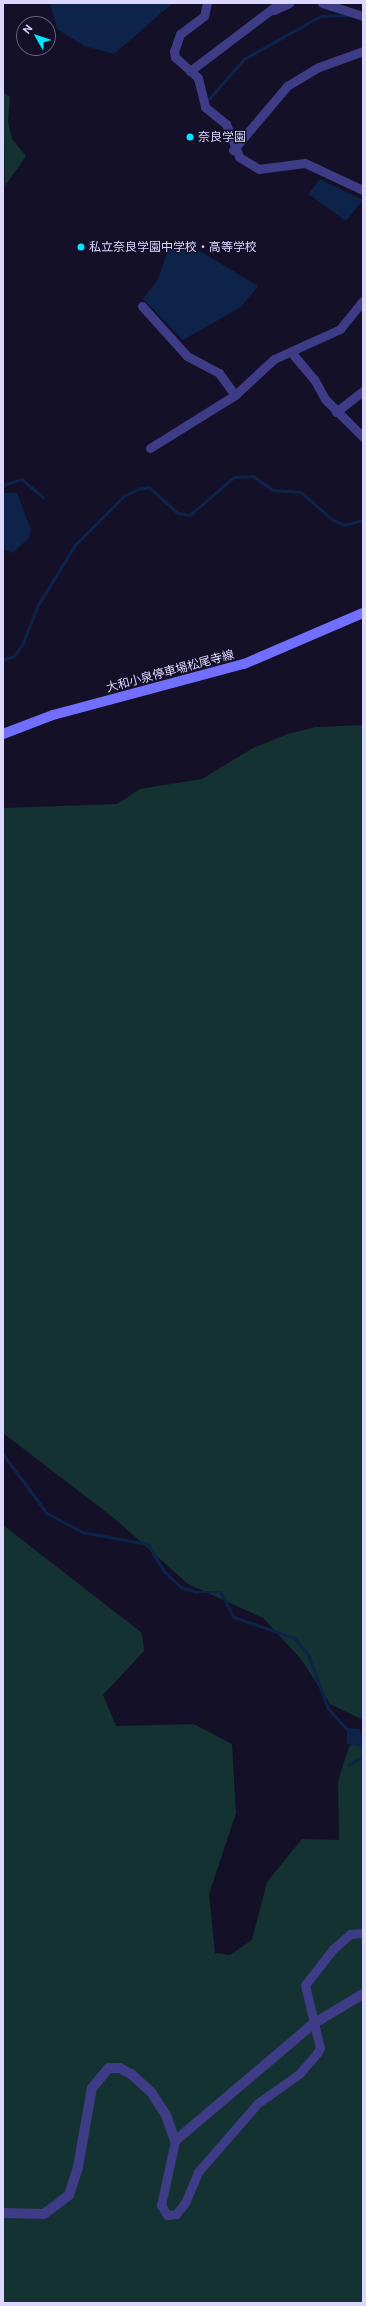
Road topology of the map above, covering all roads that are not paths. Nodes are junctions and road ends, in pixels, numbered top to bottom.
1 (207, 3) edge
2 (280, 3) edge
3 (290, 3) edge
4 (322, 3) edge
5 (271, 11) junction
6 (363, 16) edge
7 (363, 52) edge
8 (190, 71) junction
9 (233, 150) junction
10 (363, 190) edge
11 (363, 301) edge
12 (142, 306) dead end
13 (291, 352) junction
14 (363, 391) edge
15 (235, 395) junction
16 (336, 412) junction
17 (363, 437) edge
18 (150, 448) dead end
19 (363, 613) edge
20 (3, 734) edge
21 (363, 1933) edge
22 (363, 1994) edge
23 (313, 2024) junction
24 (176, 2141) junction
25 (3, 2213) edge

1 - 8 street
2 - 5 street
3 - 5 street
4 - 6 street
5 - 8 street
7 - 9 street
8 - 9 street
9 - 10 street
11 - 13 street
12 - 15 street
13 - 15 street
13 - 16 street
14 - 16 street
15 - 18 street
16 - 17 street
19 - 20 main road, 大和小泉停車場松尾寺線
21 - 23 street
22 - 23 street
23 - 24 street
23 - 24 street
24 - 25 street

